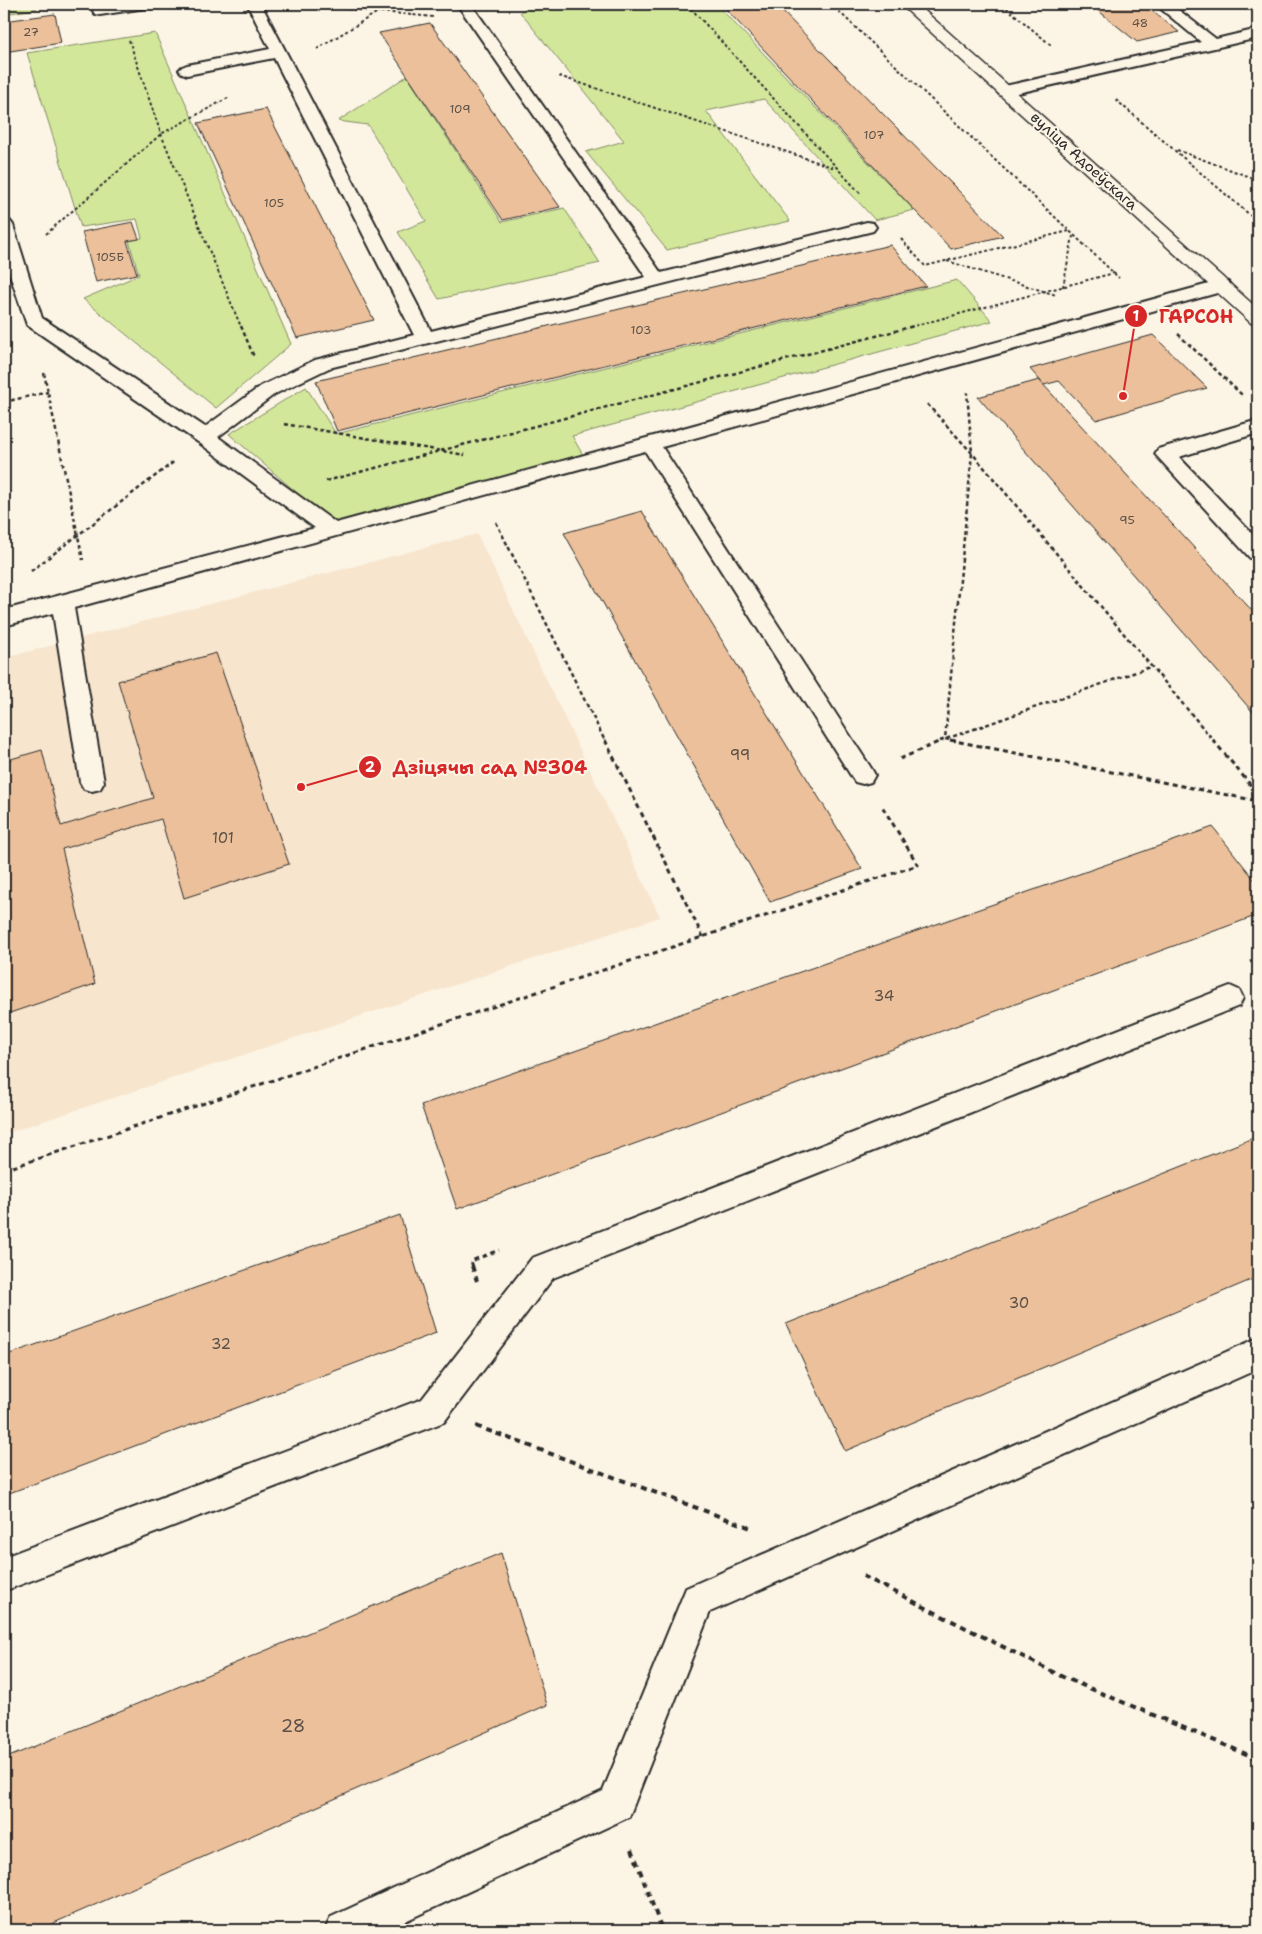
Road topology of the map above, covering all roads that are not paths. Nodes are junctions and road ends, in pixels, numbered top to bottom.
1 (145, 4) edge
2 (254, 4) edge
3 (464, 4) edge
4 (908, 4) edge
5 (1162, 4) edge
6 (100, 11) dead end
7 (1258, 34) edge
8 (1213, 44) junction
9 (283, 60) junction
10 (187, 70) dead end
11 (1005, 91) junction
12 (4, 224) edge
13 (867, 227) dead end
14 (657, 280) junction
15 (1222, 286) junction
16 (1258, 319) edge
17 (425, 338) junction
18 (1258, 426) edge
19 (206, 437) junction
20 (650, 444) junction
21 (333, 531) junction
22 (1258, 553) edge
23 (62, 602) junction
24 (4, 618) edge
25 (863, 775) road end
26 (92, 782) dead end
27 (1230, 998) dead end
28 (1258, 1353) edge
29 (4, 1574) edge
30 (344, 1930) edge

1 - 6 lane
2 - 9 lane
3 - 14 lane
4 - 11 main road, вуліца Адоеўскага
5 - 8 lane
7 - 8 lane
8 - 11 lane
9 - 10 lane
9 - 17 lane
11 - 15 main road, вуліца Адоеўскага
12 - 19 lane
13 - 14 lane
14 - 17 lane
15 - 16 main road, вуліца Адоеўскага
15 - 20 lane
17 - 19 lane
18 - 22 lane
19 - 21 lane
20 - 21 lane
20 - 25 lane
21 - 23 lane
23 - 24 lane
23 - 26 lane
27 - 29 lane
28 - 30 lane

